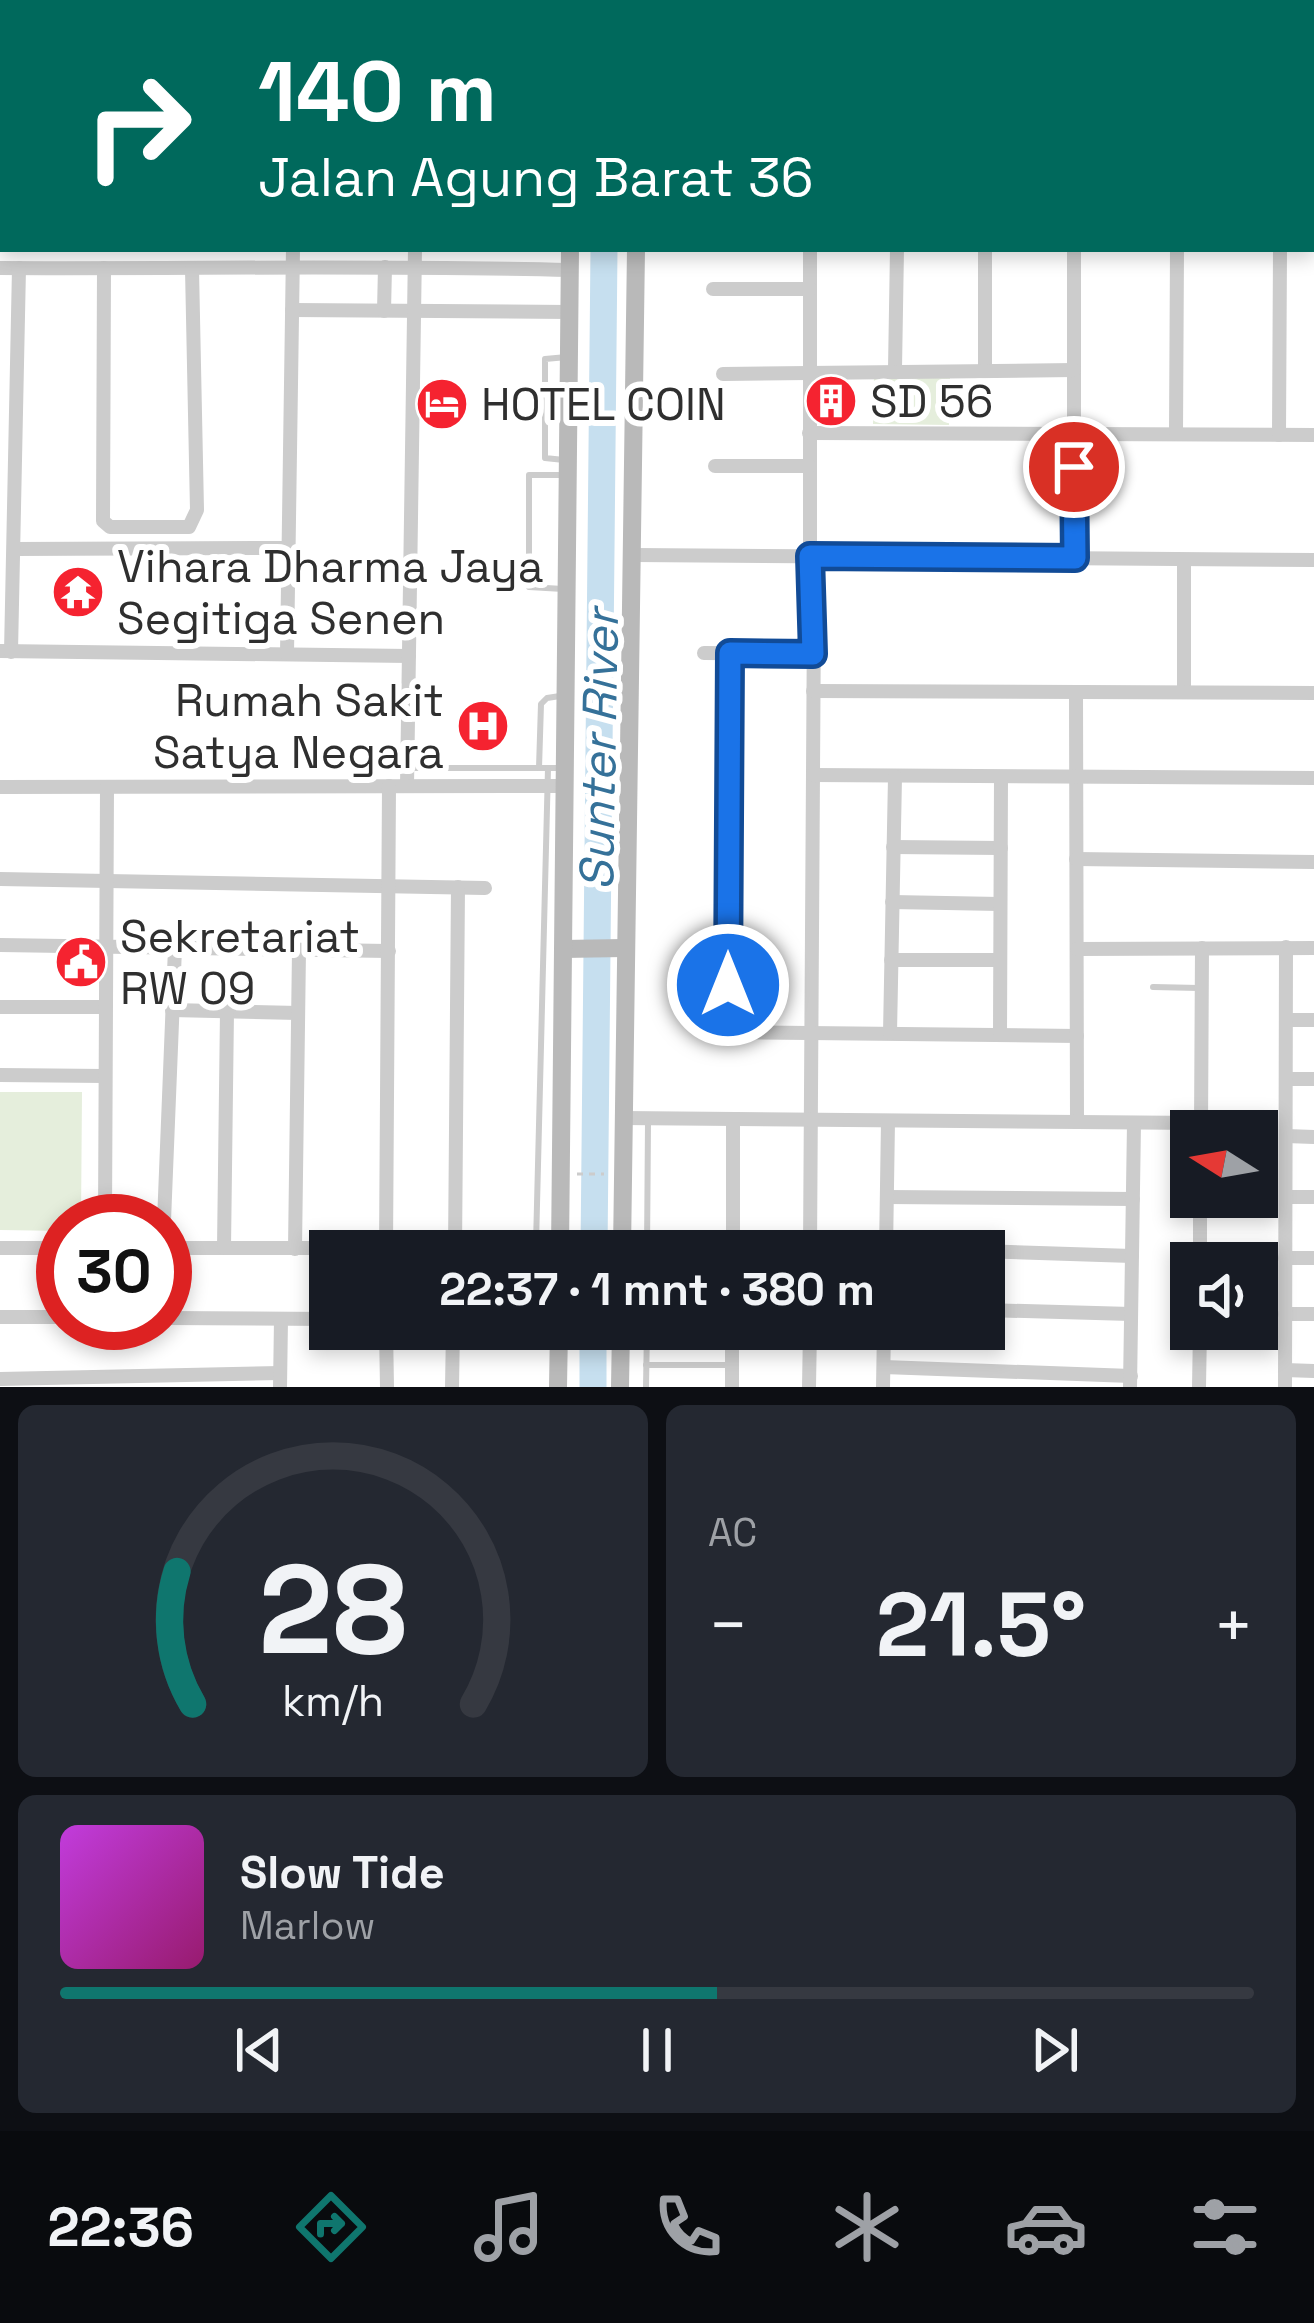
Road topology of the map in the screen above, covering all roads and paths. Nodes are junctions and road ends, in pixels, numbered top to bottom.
1 (292, 252) edge
2 (415, 252) edge
3 (570, 252) edge
4 (636, 252) edge
5 (810, 252) edge
6 (897, 252) edge
7 (985, 252) edge
8 (1074, 252) edge
9 (1177, 252) edge
10 (1280, 252) edge
11 (415, 266) junction
12 (385, 267) junction
13 (0, 268) edge
14 (20, 268) junction
15 (104, 268) junction
16 (192, 269) junction
17 (293, 270) junction
18 (570, 270) junction
19 (713, 289) dead end
20 (810, 289) junction
21 (292, 310) junction
22 (415, 310) junction
23 (384, 311) junction
24 (569, 312) junction
25 (895, 369) junction
26 (985, 369) junction
27 (1074, 370) junction
28 (810, 371) junction
29 (723, 374) dead end
30 (809, 434) junction
31 (1074, 434) junction
32 (1176, 434) junction
33 (1279, 435) junction
34 (1314, 435) edge
35 (715, 466) dead end
36 (809, 466) junction
37 (568, 467) junction
38 (288, 548) junction
39 (14, 549) junction
40 (634, 555) junction
41 (810, 556) junction
42 (1075, 558) junction
43 (1184, 560) junction
44 (1314, 560) edge
45 (567, 590) junction
46 (6, 651) edge
47 (704, 653) dead end
48 (730, 653) junction
49 (287, 654) junction
50 (813, 654) junction
51 (410, 656) junction
52 (813, 691) junction
53 (1076, 692) junction
54 (1184, 692) junction
55 (1314, 693) edge
56 (407, 768) junction
57 (553, 775) junction
58 (813, 776) junction
59 (1076, 776) junction
60 (895, 777) junction
61 (1001, 777) junction
62 (1314, 778) edge
63 (389, 786) junction
64 (407, 786) junction
65 (0, 787) edge
66 (107, 787) junction
67 (893, 847) junction
68 (1000, 848) junction
69 (1076, 859) junction
70 (1314, 862) edge
71 (106, 878) junction
72 (0, 879) edge
73 (390, 886) junction
74 (458, 887) junction
75 (485, 888) dead end
76 (892, 902) junction
77 (1000, 904) junction
78 (0, 945) edge
79 (106, 947) junction
80 (1286, 947) junction
81 (175, 948) junction
82 (620, 948) junction
83 (1202, 948) junction
84 (1314, 948) edge
85 (569, 949) junction
86 (1076, 949) junction
87 (299, 950) junction
88 (389, 952) junction
89 (891, 960) junction
90 (1000, 960) junction
91 (1153, 987) dead end
92 (1202, 988) junction
93 (0, 1006) edge
94 (106, 1007) junction
95 (172, 1010) junction
96 (227, 1011) junction
97 (298, 1013) junction
98 (1286, 1020) junction
99 (1314, 1020) edge
100 (812, 1032) junction
101 (890, 1033) junction
102 (1000, 1034) junction
103 (1077, 1036) junction
104 (0, 1075) edge
105 (105, 1076) junction
106 (1286, 1078) junction
107 (1314, 1079) edge
108 (1201, 1110) edge
109 (622, 1118) junction
110 (648, 1118) junction
111 (733, 1119) junction
112 (811, 1120) junction
113 (888, 1120) junction
114 (1077, 1122) junction
115 (1134, 1123) junction
116 (1170, 1125) edge
117 (1286, 1136) junction
118 (1314, 1137) edge
119 (573, 1174) dead end
120 (608, 1174) dead end
121 (104, 1194) edge
122 (165, 1194) edge
123 (886, 1197) junction
124 (1286, 1197) junction
125 (1314, 1197) edge
126 (1132, 1198) junction
127 (386, 1230) edge
128 (455, 1230) edge
129 (537, 1230) edge
130 (561, 1230) edge
131 (622, 1230) edge
132 (647, 1230) edge
133 (733, 1230) edge
134 (810, 1230) edge
135 (886, 1230) edge
136 (192, 1248) edge
137 (224, 1248) junction
138 (0, 1249) edge
139 (36, 1249) edge
140 (295, 1249) junction
141 (309, 1249) edge
142 (1005, 1252) edge
143 (1132, 1256) junction
144 (1285, 1258) junction
145 (1314, 1258) edge
146 (1005, 1311) edge
147 (1131, 1314) junction
148 (1285, 1314) junction
149 (1314, 1314) edge
150 (0, 1317) edge
151 (36, 1317) edge
152 (192, 1318) edge
153 (281, 1319) junction
154 (309, 1319) edge
155 (386, 1350) edge
156 (453, 1350) edge
157 (559, 1350) edge
158 (621, 1350) edge
159 (646, 1350) edge
160 (732, 1350) edge
161 (809, 1350) edge
162 (884, 1350) edge
163 (1200, 1350) edge
164 (646, 1365) junction
165 (732, 1365) junction
166 (884, 1367) junction
167 (1314, 1371) edge
168 (0, 1379) edge
169 (1285, 1379) edge
170 (280, 1380) edge
171 (1131, 1382) edge
172 (387, 1387) edge
173 (452, 1387) edge
174 (558, 1387) edge
175 (620, 1387) edge
176 (646, 1387) edge
177 (732, 1387) edge
178 (809, 1387) edge
179 (884, 1387) edge
180 (1199, 1387) edge

1 - 17 street
2 - 11 street
3 - 18 main road
4 - 40 main road
5 - 20 street
6 - 25 street
7 - 26 street
8 - 27 street
9 - 32 street
10 - 33 street
11 - 12 street
11 - 18 street
11 - 22 street
12 - 17 street
12 - 23 street
13 - 14 street
14 - 15 street
14 - 39 street
15 - 16 street
15 - 16 street
16 - 17 street
17 - 21 street
18 - 24 main road
19 - 20 street
20 - 28 street
21 - 23 street
21 - 38 street
22 - 23 street
22 - 24 street
22 - 51 street
24 - 37 main road
25 - 26 street
25 - 28 street
26 - 27 street
27 - 31 street
28 - 29 street
28 - 30 street
30 - 31 street
30 - 36 street
31 - 32 street
31 - 42 street
32 - 33 street
33 - 34 street
35 - 36 street
36 - 41 street
37 - 45 main road
37 - 45 lane
38 - 39 street
38 - 49 street
39 - 46 street
40 - 41 street
40 - 82 main road
41 - 42 street
41 - 50 street
42 - 43 street
43 - 44 street
43 - 54 street
45 - 57 main road
46 - 49 street
47 - 48 street
48 - 50 street
48 - 100 street
49 - 51 street
50 - 52 street
51 - 56 street
52 - 53 street
52 - 58 street
53 - 54 street
53 - 59 street
54 - 55 street
56 - 57 lane
56 - 64 street
57 - 64 street
57 - 85 main road
57 - 129 lane
58 - 60 street
58 - 100 street
59 - 61 street
59 - 62 street
59 - 69 street
60 - 61 street
60 - 67 street
61 - 68 street
63 - 64 street
63 - 66 street
63 - 73 street
65 - 66 street
66 - 71 street
67 - 68 street
67 - 76 street
68 - 77 street
69 - 70 street
69 - 86 street
71 - 72 street
71 - 73 street
71 - 79 street
73 - 74 street
73 - 88 street
74 - 75 street
74 - 128 street
76 - 77 street
76 - 89 street
77 - 90 street
78 - 79 street
79 - 81 street
79 - 94 street
80 - 83 street
80 - 84 street
80 - 98 street
81 - 87 street
81 - 95 street
82 - 85 main road
82 - 109 main road
83 - 86 street
83 - 92 street
85 - 130 main road
86 - 103 street
87 - 88 street
87 - 97 street
88 - 127 street
89 - 90 street
89 - 101 street
90 - 102 street
91 - 92 lane
92 - 108 street
93 - 94 street
94 - 105 street
95 - 96 street
95 - 122 street
96 - 97 street
96 - 137 street
97 - 140 street
98 - 99 street
98 - 106 street
100 - 101 street
100 - 112 street
101 - 102 street
102 - 103 street
103 - 114 street
104 - 105 street
105 - 121 street
106 - 107 street
106 - 117 street
109 - 110 street
109 - 131 main road
110 - 111 street
110 - 132 lane
111 - 112 street
111 - 133 street
112 - 113 street
112 - 134 street
113 - 114 street
113 - 123 street
114 - 115 street
115 - 116 street
115 - 126 street
117 - 118 street
117 - 124 street
119 - 120 path
123 - 126 street
123 - 135 street
124 - 125 street
124 - 144 street
126 - 143 street
136 - 137 street
137 - 140 street
138 - 139 street
140 - 141 street
142 - 143 street
143 - 147 street
144 - 145 street
144 - 148 street
146 - 147 street
147 - 171 street
148 - 149 street
148 - 169 street
150 - 151 street
152 - 153 street
153 - 154 street
153 - 170 street
155 - 172 street
156 - 173 street
157 - 174 main road
158 - 175 main road
159 - 164 lane
160 - 165 street
161 - 178 street
162 - 166 street
163 - 180 street
164 - 165 lane
164 - 176 lane
165 - 177 street
166 - 171 street
166 - 179 street
167 - 169 street
168 - 170 street

